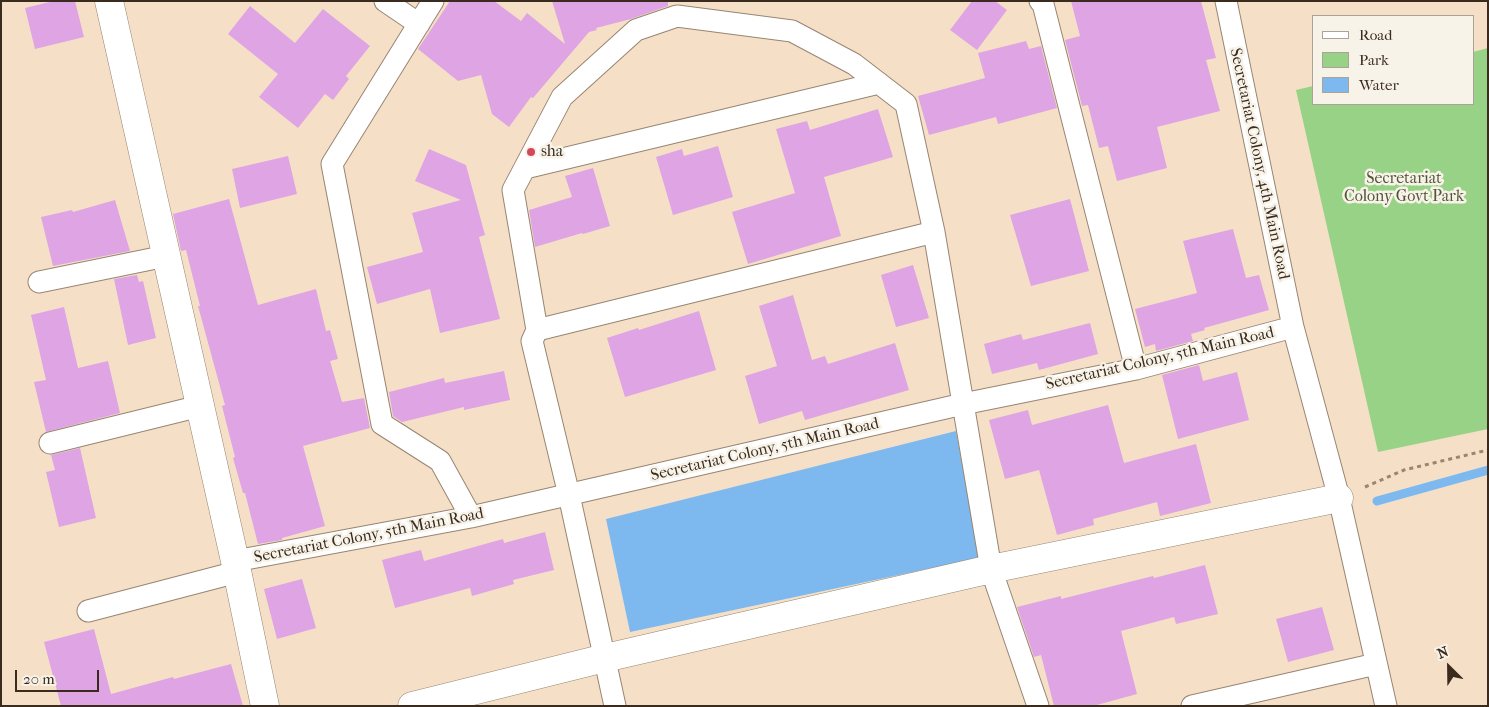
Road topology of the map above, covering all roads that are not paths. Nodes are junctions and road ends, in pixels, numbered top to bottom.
1 (109, 1) edge
2 (385, 1) edge
3 (433, 1) edge
4 (1040, 1) edge
5 (1226, 1) edge
6 (673, 9) edge
7 (419, 24) junction
8 (879, 83) junction
9 (525, 168) junction
10 (934, 232) junction
11 (166, 256) junction
12 (39, 282) dead end
13 (1293, 327) junction
14 (537, 330) junction
15 (1136, 369) junction
16 (962, 404) junction
17 (200, 406) junction
18 (50, 443) dead end
19 (569, 495) junction
20 (1339, 498) junction
21 (471, 517) junction
22 (236, 567) junction
23 (991, 569) junction
24 (88, 611) dead end
25 (604, 658) junction
26 (1376, 664) junction
27 (1219, 703) edge
28 (265, 706) edge
29 (412, 706) edge
30 (615, 706) edge
31 (1038, 706) edge
32 (1192, 706) edge
33 (1386, 706) edge

1 - 11 street
2 - 7 street
3 - 7 street
4 - 15 street
5 - 13 street, Secretariat Colony, 4th Main Road
6 - 8 street
6 - 9 street
7 - 21 street
8 - 9 street
8 - 10 street
9 - 14 street
10 - 14 street
10 - 16 street
11 - 12 street
11 - 17 street
13 - 15 street, Secretariat Colony, 5th Main Road
13 - 20 street, Secretariat Colony, 4th Main Road
14 - 19 street
15 - 16 street, Secretariat Colony, 5th Main Road
16 - 19 street, Secretariat Colony, 5th Main Road
16 - 23 street
17 - 18 street
17 - 22 street
19 - 21 street, Secretariat Colony, 5th Main Road
19 - 25 street
20 - 23 street
20 - 26 street, Secretariat Colony, 4th Main Road
21 - 22 street, Secretariat Colony, 5th Main Road
22 - 24 street, Secretariat Colony, 5th Main Road
22 - 28 street
23 - 25 street
23 - 31 street
25 - 29 street
25 - 30 street
26 - 27 street
26 - 33 street, Secretariat Colony, 4th Main Road
27 - 32 street

